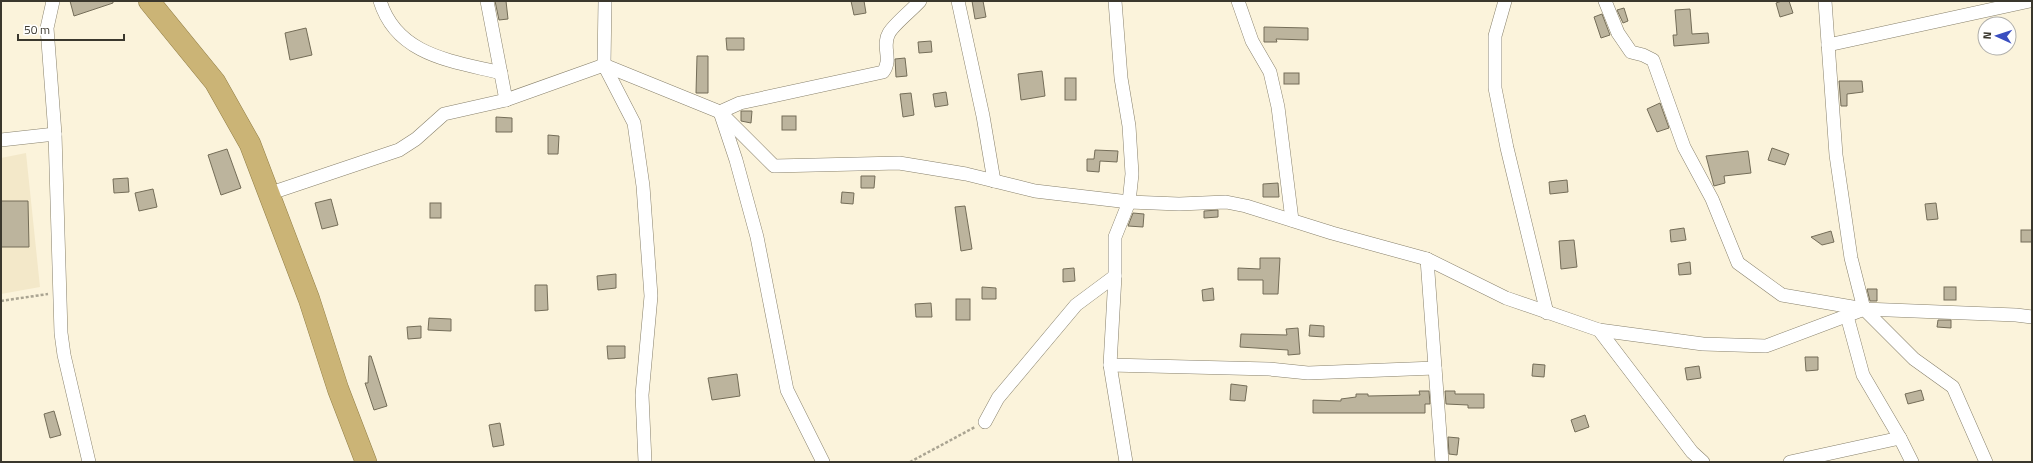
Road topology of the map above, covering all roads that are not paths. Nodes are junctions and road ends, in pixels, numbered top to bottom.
1 (53, 1) edge
2 (149, 1) edge
3 (380, 1) edge
4 (487, 1) edge
5 (605, 1) edge
6 (920, 1) edge
7 (958, 1) edge
8 (1115, 1) edge
9 (1238, 1) edge
10 (1505, 1) edge
11 (1605, 1) edge
12 (1824, 1) edge
13 (2030, 1) edge
14 (1998, 5) edge
15 (1828, 45) junction
16 (604, 65) junction
17 (501, 73) junction
18 (506, 100) junction
19 (720, 112) junction
20 (55, 134) junction
21 (1, 140) edge
22 (994, 181) junction
23 (268, 194) junction
24 (1129, 202) junction
25 (1292, 220) junction
26 (1427, 259) junction
27 (1115, 276) junction
28 (1864, 309) junction
29 (1547, 313) junction
30 (1847, 316) junction
31 (2032, 317) edge
32 (1599, 330) junction
33 (1110, 365) junction
34 (1435, 368) junction
35 (985, 422) road end
36 (1900, 438) junction
37 (1127, 461) edge
38 (89, 462) edge
39 (366, 462) edge
40 (646, 462) edge
41 (823, 462) edge
42 (1442, 462) edge
43 (1702, 462) edge
44 (1790, 462) edge
45 (1912, 462) edge
46 (1986, 462) edge

1 - 20 street
2 - 23 highway
3 - 17 street
4 - 17 street
5 - 16 street
6 - 19 street
7 - 22 street
8 - 24 street
9 - 25 street
10 - 29 street
11 - 28 street
12 - 15 street
13 - 14 street
14 - 15 street
15 - 28 street
16 - 18 street
16 - 19 street
16 - 40 street
17 - 18 street
18 - 23 street
19 - 22 street
19 - 41 street
20 - 21 street
20 - 38 street
22 - 24 street
23 - 39 highway
24 - 25 street
24 - 27 street
25 - 26 street
26 - 29 street
26 - 34 street
27 - 33 street
27 - 35 street
28 - 30 street
28 - 31 street
28 - 46 street
29 - 32 street
30 - 32 street
30 - 36 street
32 - 43 street
33 - 34 street
33 - 37 street
34 - 42 street
36 - 44 street
36 - 45 street

